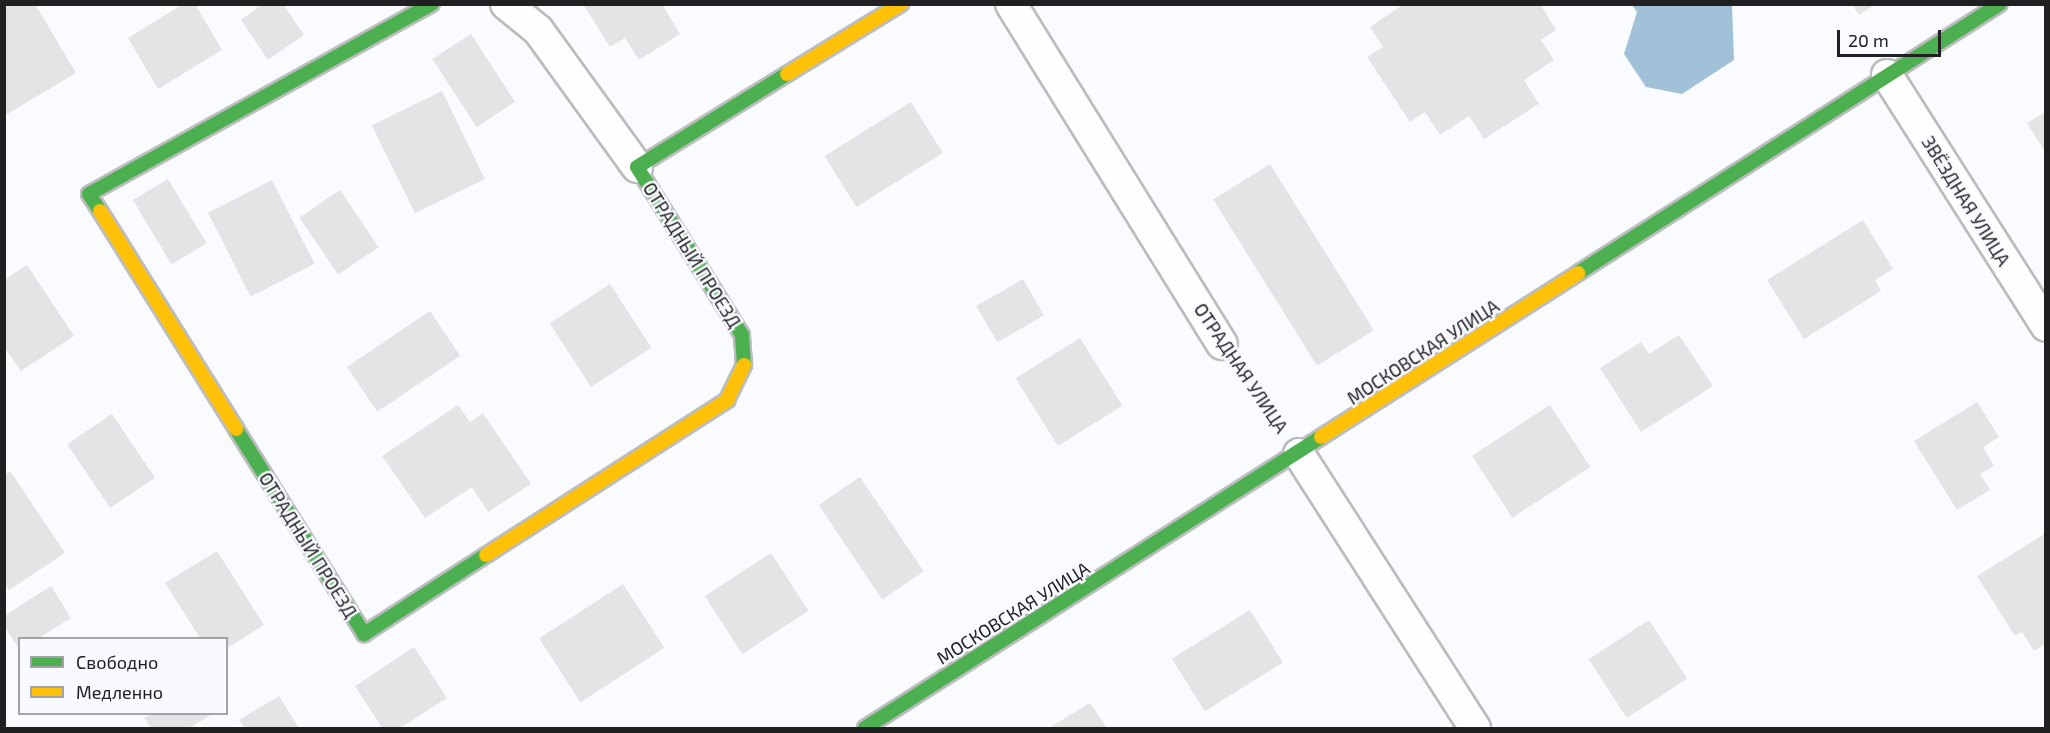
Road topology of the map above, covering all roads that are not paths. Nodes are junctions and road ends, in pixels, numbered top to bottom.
1 (432, 4) edge
2 (506, 4) edge
3 (901, 4) edge
4 (1011, 4) edge
5 (2000, 4) edge
6 (1887, 75) junction
7 (636, 167) junction
8 (2046, 326) edge
9 (1222, 344) road end
10 (1299, 454) junction
11 (865, 729) edge
12 (1475, 729) edge

1 - 7 street, ОТРАДНЫЙ ПРОЕЗД
2 - 7 street, ОТРАДНЫЙ ПРОЕЗД
3 - 7 street, ОТРАДНЫЙ ПРОЕЗД
4 - 9 street, ОТРАДНАЯ УЛИЦА
5 - 6 street, МОСКОВСКАЯ УЛИЦА
6 - 8 street, ЗВЁЗДНАЯ УЛИЦА
6 - 10 street, МОСКОВСКАЯ УЛИЦА
10 - 11 street, МОСКОВСКАЯ УЛИЦА
10 - 12 street

